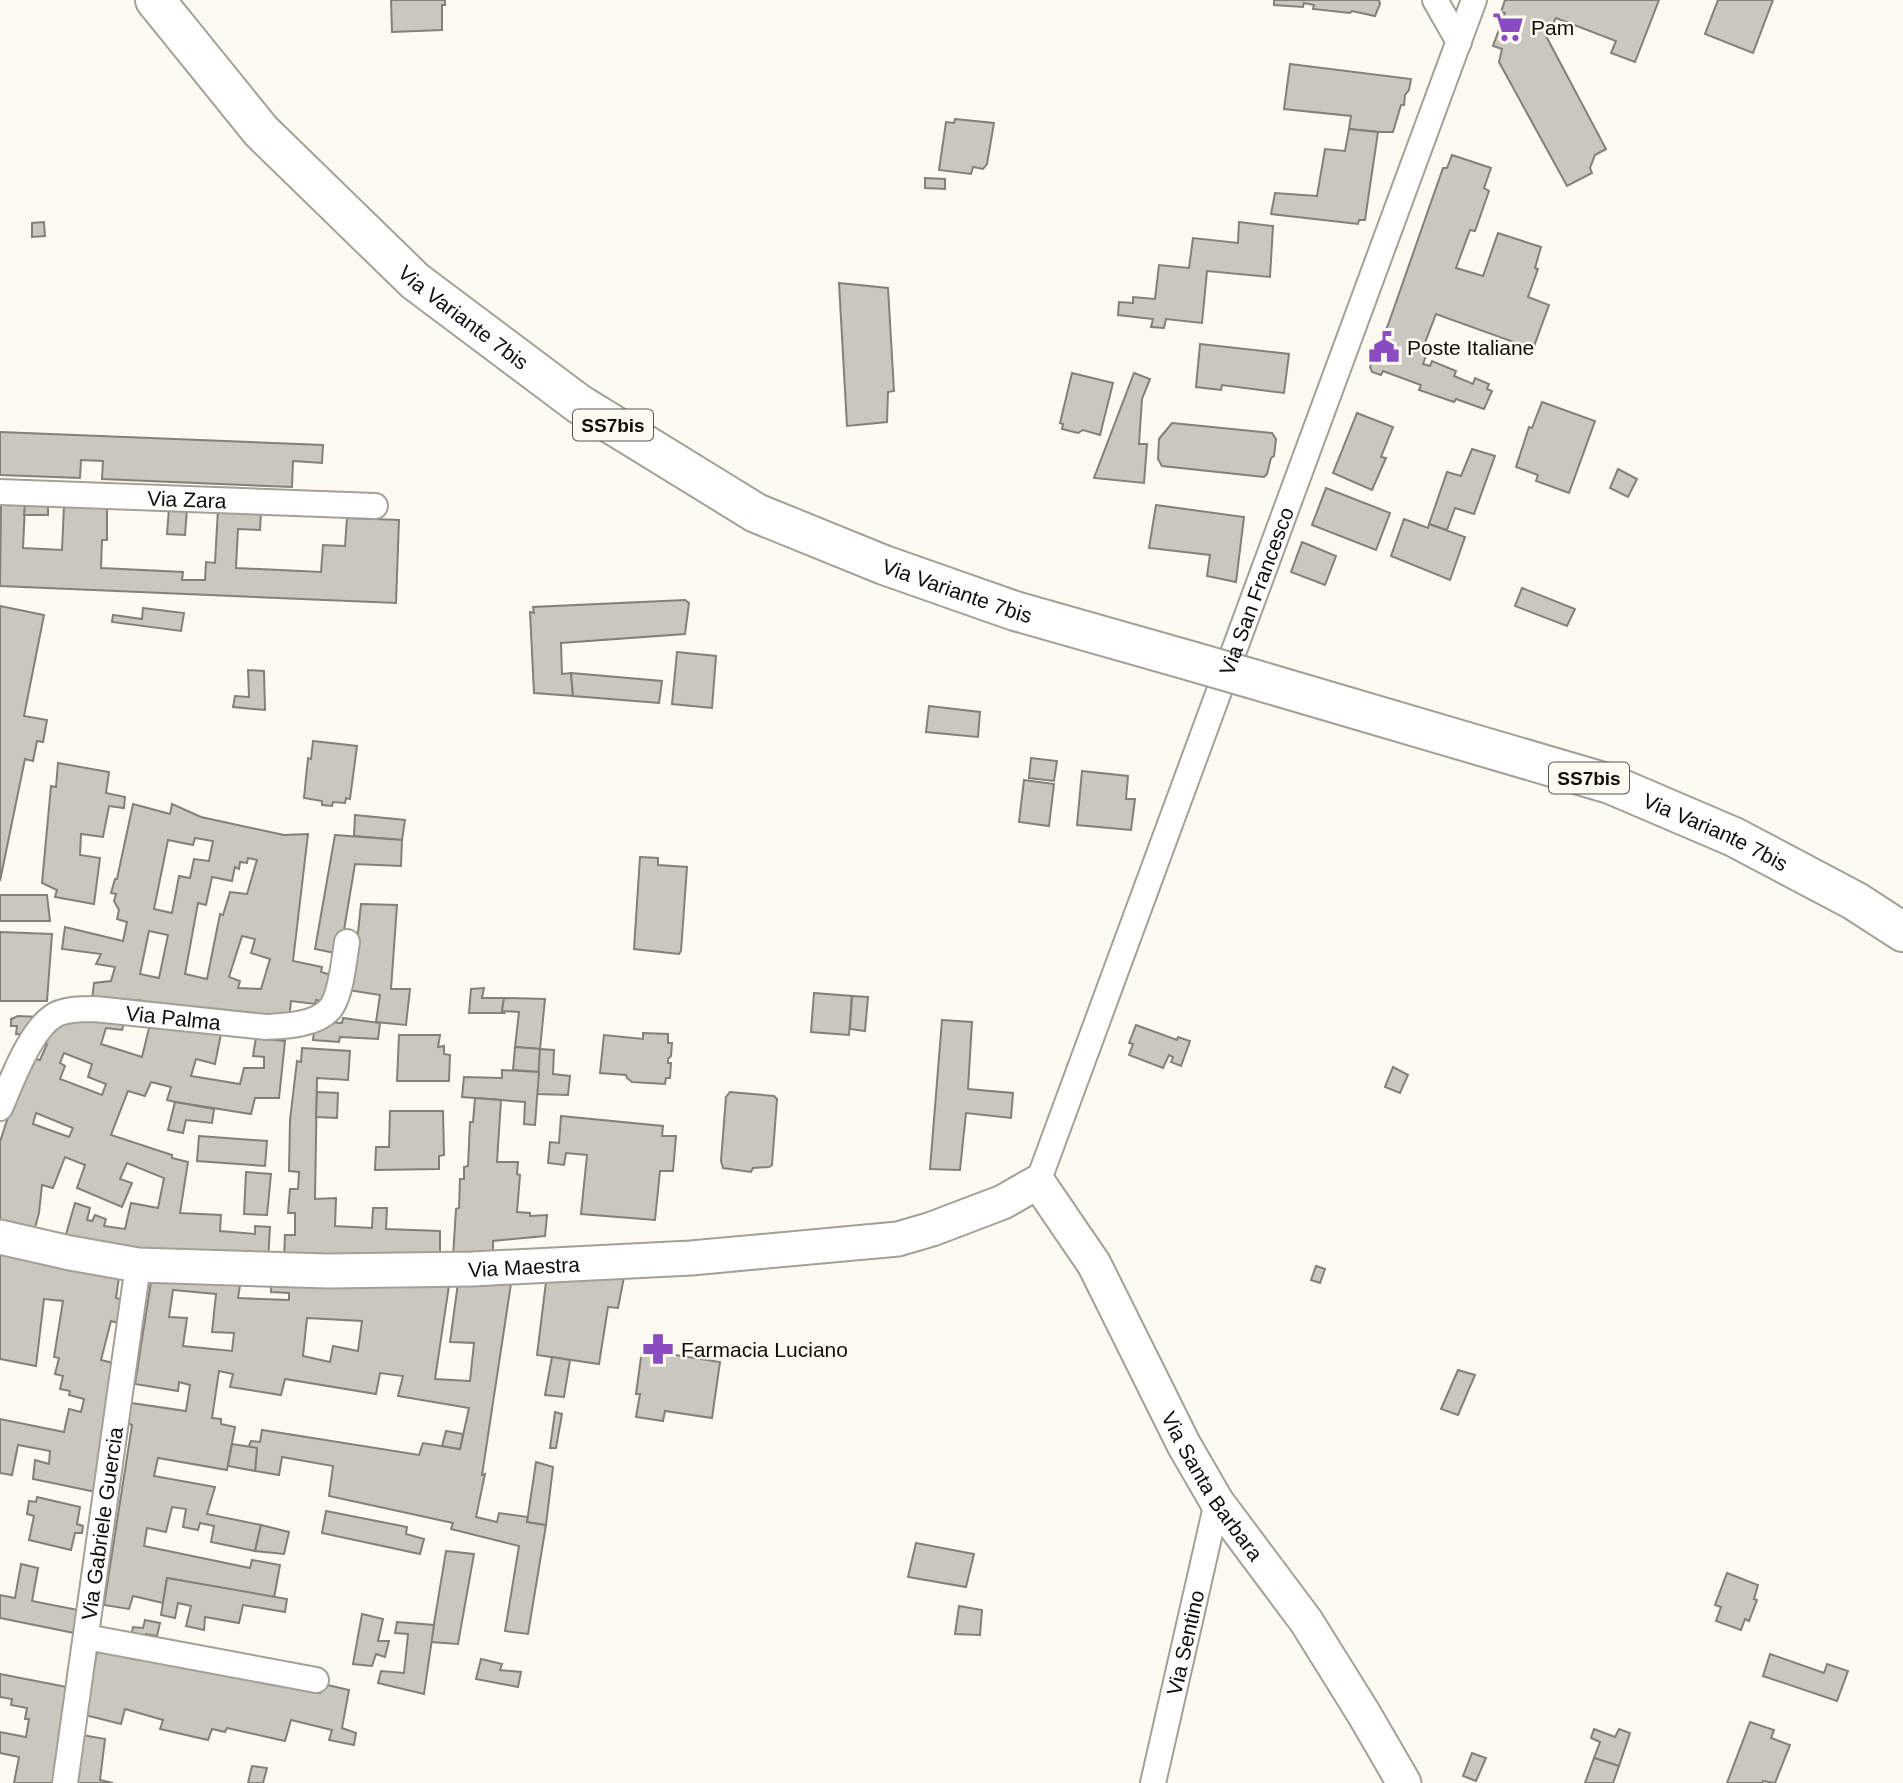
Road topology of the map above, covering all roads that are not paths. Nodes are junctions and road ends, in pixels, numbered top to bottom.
1 (155, 0) edge
2 (1435, 0) edge
3 (1474, 0) edge
4 (1459, 42) junction
5 (0, 492) edge
6 (375, 506) dead end
7 (1903, 932) edge
8 (347, 942) dead end
9 (0, 1108) edge
10 (1038, 1182) junction
11 (0, 1237) edge
12 (138, 1265) junction
13 (1217, 1502) junction
14 (86, 1637) junction
15 (316, 1680) dead end
16 (65, 1783) edge
17 (1153, 1783) edge
18 (1404, 1783) edge

1 - 7 main road, Via Variante 7bis / SS7bis, bridge
2 - 4 street
3 - 4 street, Via San Francesco
4 - 10 street, Via San Francesco
5 - 6 street, Via Zara
8 - 9 street, Via Palma
10 - 12 street, Via Maestra
10 - 13 street, Via Santa Barbara
11 - 12 street, Via Maestra
12 - 14 street, Via Gabriele Guercia
13 - 17 street, Via Sentino
13 - 18 street, Via Santa Barbara
14 - 15 street
14 - 16 street, Via Gabriele Guercia

